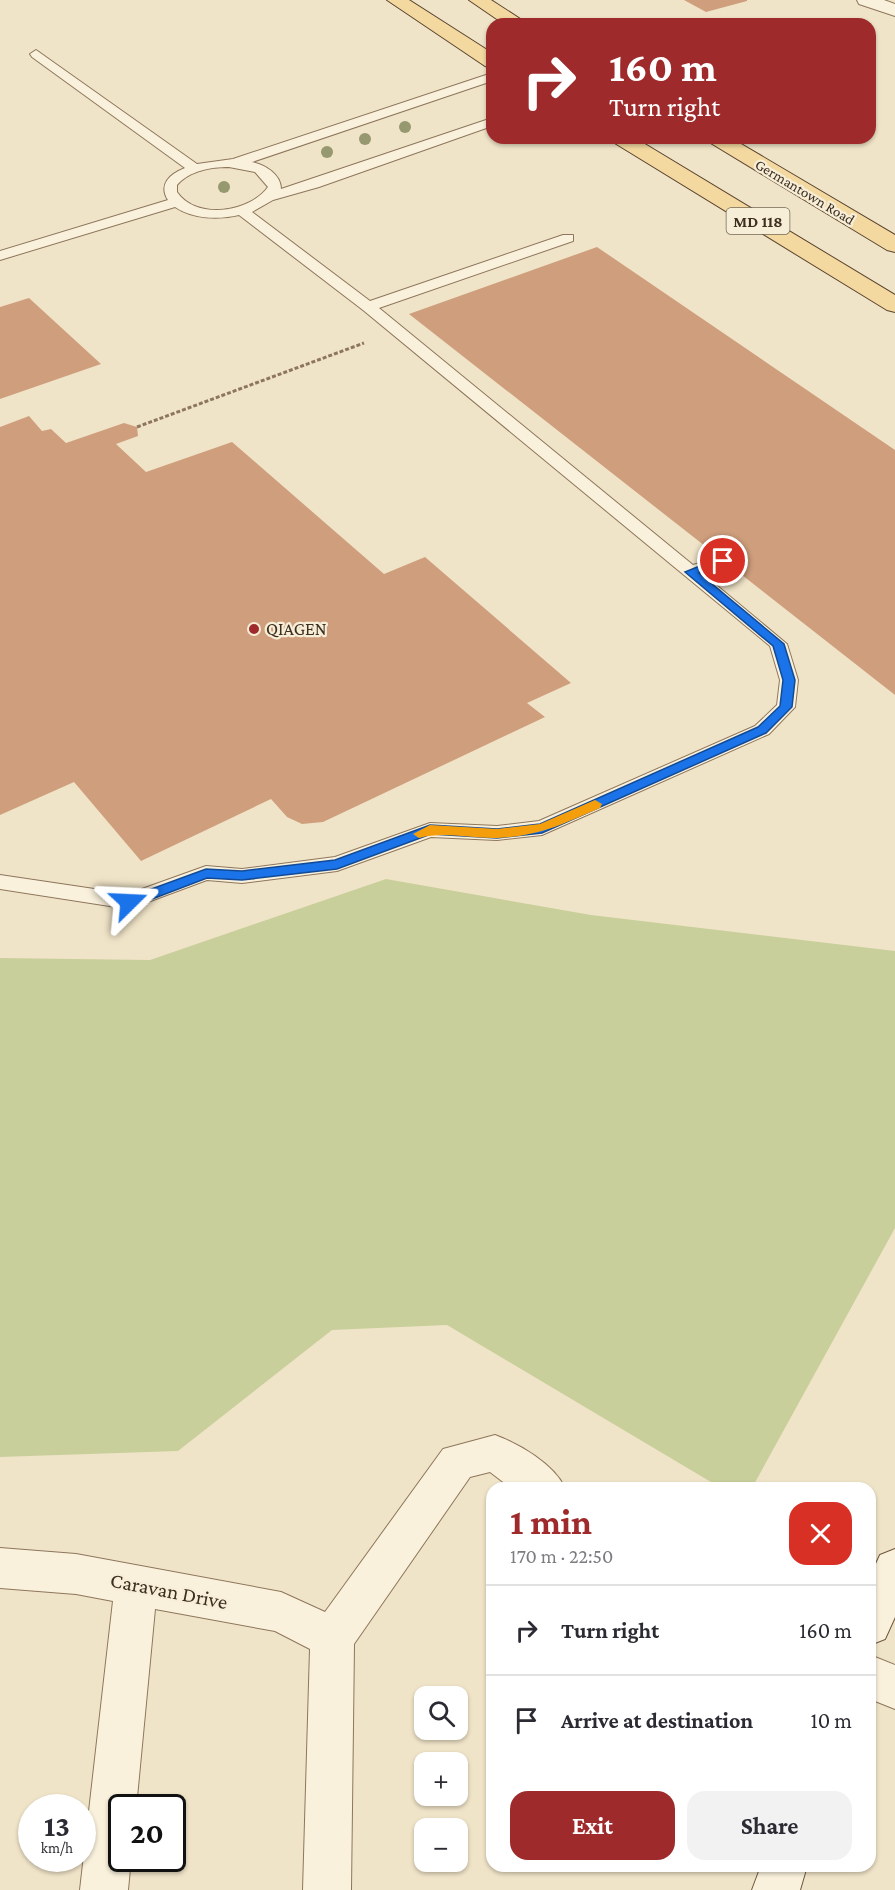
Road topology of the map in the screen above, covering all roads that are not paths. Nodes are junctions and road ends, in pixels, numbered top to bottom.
1 (396, 0) edge
2 (478, 0) edge
3 (866, 0) edge
4 (895, 10) edge
5 (508, 18) edge
6 (36, 54) dead end
7 (486, 58) edge
8 (486, 79) edge
9 (486, 125) edge
10 (630, 144) edge
11 (726, 144) edge
12 (234, 163) junction
13 (194, 168) junction
14 (271, 196) junction
15 (177, 202) junction
16 (242, 211) junction
17 (568, 238) dead end
18 (895, 245) edge
19 (0, 256) edge
20 (895, 304) edge
21 (368, 307) junction
22 (723, 561) dead end
23 (691, 572) junction
24 (0, 882) edge
25 (536, 1482) edge
26 (0, 1568) edge
27 (895, 1569) edge
28 (136, 1584) junction
29 (876, 1611) edge
30 (332, 1638) junction
31 (876, 1679) edge
32 (895, 1688) edge
33 (782, 1872) edge
34 (104, 1890) edge
35 (327, 1890) edge
36 (776, 1890) edge

1 - 7 main road
2 - 5 main road
3 - 4 street
6 - 13 lane
8 - 12 lane
9 - 14 lane
10 - 20 main road, MD 118
11 - 18 main road, Germantown Road / MD 118
12 - 13 lane
12 - 14 lane
13 - 15 lane
14 - 16 lane
15 - 16 lane
15 - 19 lane
16 - 21 lane
17 - 21 lane
21 - 23 lane
22 - 23 lane
23 - 24 lane
25 - 30 street
26 - 28 street, Caravan Drive
27 - 29 street
28 - 30 street, Caravan Drive
28 - 34 street
30 - 35 street
31 - 32 street
33 - 36 street

